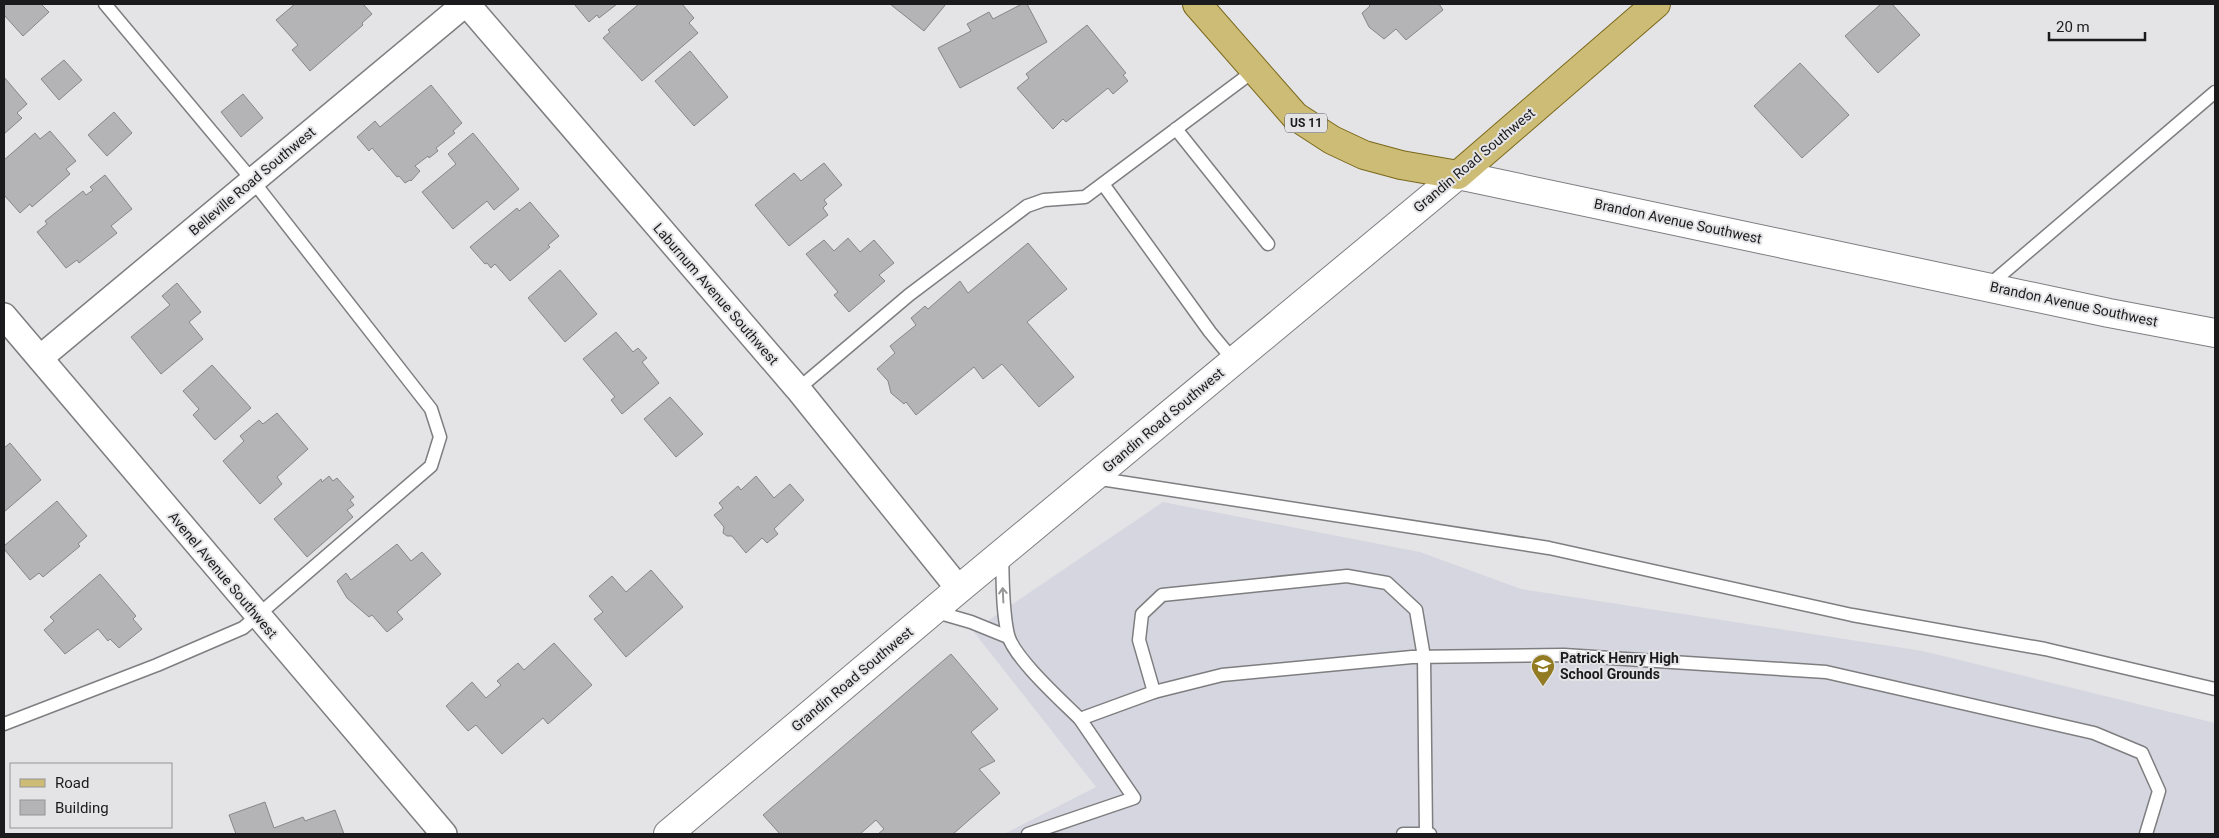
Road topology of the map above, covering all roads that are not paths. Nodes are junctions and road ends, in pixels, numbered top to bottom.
1 (105, 4) edge
2 (466, 4) edge
3 (1198, 4) edge
4 (1656, 4) edge
5 (1255, 70) junction
6 (2215, 92) edge
7 (1176, 129) junction
8 (1458, 175) junction
9 (253, 181) junction
10 (1104, 184) junction
11 (1268, 244) dead end
12 (1988, 286) junction
13 (4, 316) edge
14 (2215, 333) edge
15 (40, 358) junction
16 (1234, 360) junction
17 (798, 389) junction
18 (1094, 478) junction
19 (1002, 553) junction
20 (959, 589) junction
21 (933, 611) junction
22 (258, 616) junction
23 (1008, 637) junction
24 (1424, 657) junction
25 (2215, 688) edge
26 (1154, 692) junction
27 (1080, 719) junction
28 (4, 724) edge
29 (444, 834) edge
30 (668, 834) edge
31 (1028, 834) edge
32 (1403, 834) edge
33 (1426, 834) edge
34 (1430, 834) edge
35 (2146, 834) edge

1 - 9 lane
2 - 9 street, Belleville Road Southwest
2 - 17 street, Laburnum Avenue Southwest
3 - 5 main road, Brandon Avenue Southwest / US 11
4 - 8 main road, Grandin Road Southwest
5 - 7 lane
5 - 8 main road, Brandon Avenue Southwest / US 11
6 - 12 lane
7 - 10 lane
7 - 11 lane
8 - 12 street, Brandon Avenue Southwest
8 - 16 street, Grandin Road Southwest
9 - 15 street, Belleville Road Southwest
9 - 22 lane
10 - 16 lane
10 - 17 lane
12 - 14 street, Brandon Avenue Southwest
13 - 15 street, Avenel Avenue Southwest
15 - 22 street, Avenel Avenue Southwest
16 - 18 street, Grandin Road Southwest
17 - 20 street, Laburnum Avenue Southwest
18 - 19 street, Grandin Road Southwest
18 - 25 lane
19 - 20 street, Grandin Road Southwest
23 -> 19 lane
20 - 21 street, Grandin Road Southwest
21 - 23 lane
21 - 30 street, Grandin Road Southwest
22 - 28 lane
22 - 29 street, Avenel Avenue Southwest
23 - 27 lane
24 - 26 lane
24 - 26 lane
24 - 33 lane
24 - 35 lane
26 - 27 lane
27 - 31 lane
32 - 33 lane
33 - 34 lane

